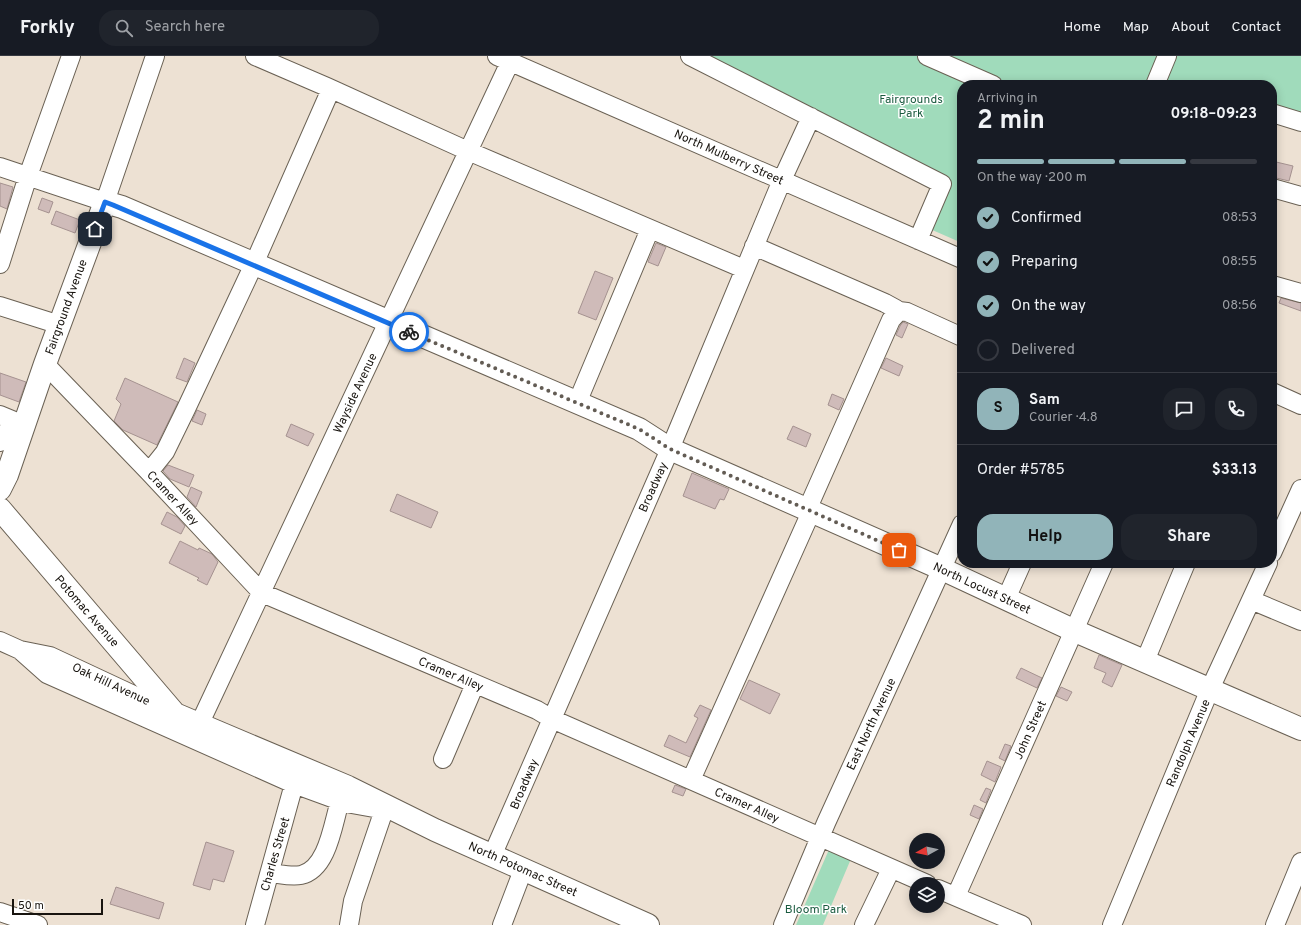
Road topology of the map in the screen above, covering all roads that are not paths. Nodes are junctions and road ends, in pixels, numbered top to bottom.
1 (71, 56) edge
2 (155, 56) edge
3 (255, 56) edge
4 (690, 56) edge
5 (927, 56) edge
6 (1167, 56) edge
7 (503, 59) edge
8 (982, 80) edge
9 (1157, 80) edge
10 (331, 89) junction
11 (1277, 115) edge
12 (811, 117) junction
13 (1301, 122) edge
14 (468, 152) junction
15 (0, 167) edge
16 (28, 176) junction
17 (782, 180) junction
18 (1277, 189) edge
19 (1301, 196) edge
20 (105, 202) junction
21 (650, 229) junction
22 (918, 240) junction
23 (754, 246) junction
24 (957, 257) edge
25 (0, 264) edge
26 (254, 264) junction
27 (744, 269) junction
28 (1277, 286) edge
29 (1301, 293) edge
30 (0, 306) edge
31 (898, 312) junction
32 (388, 323) junction
33 (60, 325) junction
34 (957, 335) edge
35 (45, 364) junction
36 (1277, 394) edge
37 (577, 403) junction
38 (1301, 405) edge
39 (13, 420) edge
40 (1, 438) edge
41 (670, 449) junction
42 (149, 472) junction
43 (0, 489) edge
44 (1301, 489) edge
45 (0, 509) edge
46 (809, 511) junction
47 (957, 535) edge
48 (1277, 542) edge
49 (1020, 568) edge
50 (1102, 568) edge
51 (1184, 568) edge
52 (1266, 568) edge
53 (942, 569) junction
54 (262, 593) junction
55 (1006, 599) junction
56 (1251, 600) junction
57 (1301, 621) edge
58 (1075, 631) junction
59 (0, 642) edge
60 (20, 650) junction
61 (1145, 661) junction
62 (475, 684) junction
63 (1210, 689) junction
64 (175, 714) junction
65 (552, 718) junction
66 (1301, 729) edge
67 (195, 731) junction
68 (443, 759) dead end
69 (691, 780) junction
70 (294, 784) junction
71 (340, 801) junction
72 (391, 811) junction
73 (820, 837) junction
74 (492, 856) junction
75 (1301, 862) edge
76 (891, 869) junction
77 (523, 870) junction
78 (270, 873) junction
79 (910, 877) edge
80 (945, 891) edge
81 (956, 896) junction
82 (0, 912) edge
83 (38, 925) edge
84 (255, 925) edge
85 (349, 925) edge
86 (502, 925) edge
87 (648, 925) edge
88 (783, 925) edge
89 (864, 925) edge
90 (1022, 925) edge
91 (1112, 925) edge
92 (1275, 925) edge

1 - 16 street
2 - 20 street, Fairground Avenue
3 - 10 street
4 - 12 street
5 - 8 street
6 - 9 street
7 - 14 street, Wayside Avenue
7 - 17 street, North Mulberry Street
10 - 14 street
10 - 26 street
11 - 13 street
12 - 17 street, Broadway
12 - 22 street
14 - 21 street
14 - 32 street, Wayside Avenue
15 - 16 street, North Locust Street
16 - 20 street, North Locust Street
16 - 25 street
17 - 22 street, North Mulberry Street
17 - 23 street, Broadway
18 - 19 street
20 - 26 main road, North Locust Street
20 - 33 main road, Fairground Avenue
21 - 27 street
21 - 37 street
22 - 24 street, North Mulberry Street
23 - 27 street, Broadway
23 - 31 street
26 - 32 main road, North Locust Street
26 - 42 street
27 - 41 street, Broadway
28 - 29 street
30 - 33 street
31 - 34 street
31 - 46 street
32 - 37 main road, North Locust Street
32 - 54 street, Wayside Avenue
33 - 35 main road, Fairground Avenue
35 - 39 main road, Fairground Avenue
35 - 42 street, Cramer Alley
36 - 38 street
37 - 41 main road, North Locust Street
39 - 40 street
39 - 43 main road, Fairground Avenue
41 - 46 main road, North Locust Street
41 - 65 street, Broadway
42 - 54 street, Cramer Alley
44 - 48 street
45 - 64 main road, Potomac Avenue
46 - 53 main road, North Locust Street
46 - 69 street
47 - 53 street, East North Avenue
49 - 55 street
50 - 58 street, John Street
51 - 61 street
52 - 56 street, Randolph Avenue
53 - 55 main road, North Locust Street
53 - 73 street, East North Avenue
54 - 62 street, Cramer Alley
54 - 67 street, Wayside Avenue
55 - 58 main road, North Locust Street
56 - 57 street
56 - 63 street, Randolph Avenue
58 - 61 main road, North Locust Street
58 - 81 street, John Street
59 - 60 street, Oak Hill Avenue
60 - 64 street, Oak Hill Avenue
60 - 67 street, Oak Hill Avenue
61 - 63 main road, North Locust Street
62 - 65 street, Cramer Alley
62 - 68 street
63 - 66 main road, North Locust Street
63 - 91 street, Randolph Avenue
64 - 67 main road, Oak Hill Avenue
65 - 69 street, Cramer Alley
65 - 74 street, Broadway
67 - 70 street, North Potomac Street
67 - 72 main road, North Potomac Street
69 - 73 street, Cramer Alley
70 - 71 street, North Potomac Street
70 - 78 street, Charles Street
71 - 72 street, North Potomac Street
71 - 78 street
72 - 74 main road, North Potomac Street
72 - 85 street
73 - 76 street, Cramer Alley
73 - 88 street, East North Avenue
74 - 77 main road, North Potomac Street
75 - 92 street
76 - 79 street, Cramer Alley
76 - 89 street
77 - 86 street
77 - 87 main road, North Potomac Street
78 - 84 street, Charles Street
80 - 81 street
81 - 90 street
82 - 83 street

